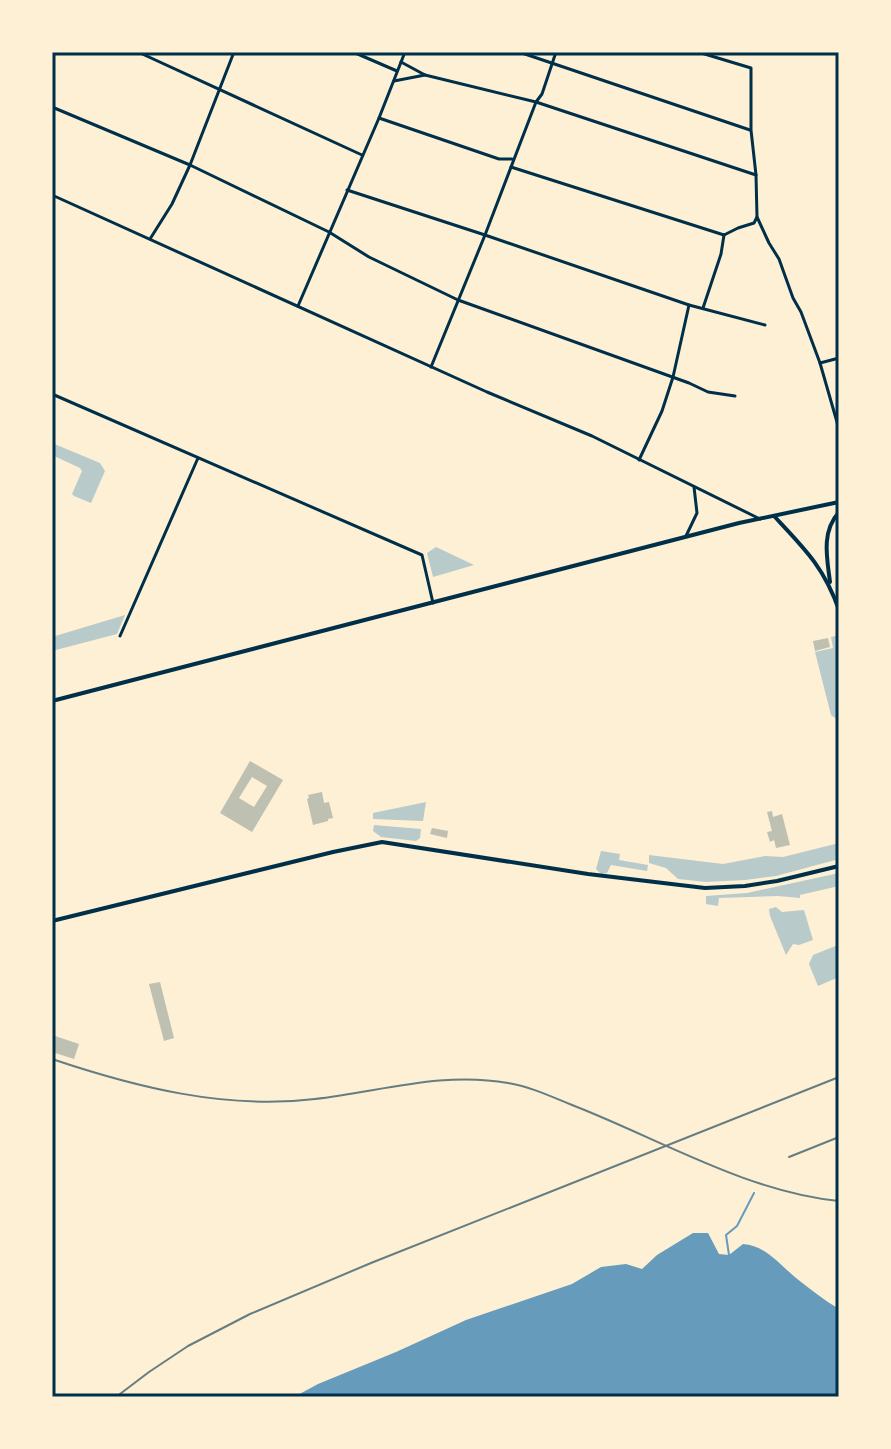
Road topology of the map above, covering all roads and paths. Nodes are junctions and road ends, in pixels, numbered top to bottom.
1 (138, 52) edge
2 (234, 52) edge
3 (353, 52) edge
4 (405, 52) edge
5 (519, 52) edge
6 (556, 52) edge
7 (698, 52) edge
8 (401, 62) junction
9 (552, 64) junction
10 (397, 71) junction
11 (425, 75) junction
12 (393, 81) junction
13 (219, 89) junction
14 (536, 102) junction
15 (52, 107) edge
16 (379, 118) junction
17 (751, 130) junction
18 (362, 155) junction
19 (514, 159) junction
20 (190, 165) junction
21 (511, 167) junction
22 (756, 175) junction
23 (347, 190) junction
24 (52, 195) edge
25 (757, 217) junction
26 (329, 232) junction
27 (485, 235) junction
28 (724, 235) junction
29 (150, 239) junction
30 (458, 300) junction
31 (689, 305) junction
32 (298, 306) junction
33 (702, 309) junction
34 (765, 325) dead end
35 (839, 358) edge
36 (820, 363) junction
37 (431, 367) junction
38 (673, 377) junction
39 (52, 394) edge
40 (735, 396) dead end
41 (839, 429) edge
42 (198, 458) junction
43 (639, 460) junction
44 (694, 487) junction
45 (839, 502) edge
46 (839, 512) edge
47 (774, 516) junction
48 (760, 519) junction
49 (685, 538) junction
50 (831, 589) junction
51 (433, 603) junction
52 (839, 610) edge
53 (120, 636) dead end
54 (52, 701) edge
55 (839, 866) edge
56 (52, 921) edge

1 - 13 street
2 - 13 street
3 - 10 street
4 - 8 street
5 - 9 street
6 - 9 street
7 - 17 street
8 - 10 street
8 - 11 street
9 - 14 street
9 - 17 street
10 - 12 street
11 - 12 street
11 - 14 street
12 - 16 street
13 - 18 street
13 - 20 street
14 - 19 street
14 - 22 street
15 - 20 street
16 - 18 street
16 - 19 street
17 - 22 street
18 - 23 street
19 - 21 street
20 - 26 street
20 - 29 street
21 - 27 street
21 - 28 street
22 - 25 street
23 - 26 street
23 - 27 street
24 - 29 street
25 - 28 street
25 - 36 street
26 - 30 street
26 - 32 street
27 - 30 street
27 - 31 street
28 - 33 street
29 - 32 street
30 - 37 street
30 - 38 street
31 - 33 street
31 - 38 street
32 - 37 street
33 - 34 street
35 - 36 street
36 - 41 street
37 - 43 street
38 - 40 street
38 - 43 street
39 - 42 street
42 - 51 street
42 - 53 street
43 - 44 street
44 - 48 street
44 - 49 street
45 - 47 main road
46 - 50 main road
47 - 48 main road
47 - 50 main road
48 - 49 main road
49 - 51 main road
50 - 52 main road
51 - 54 main road
55 - 56 main road

